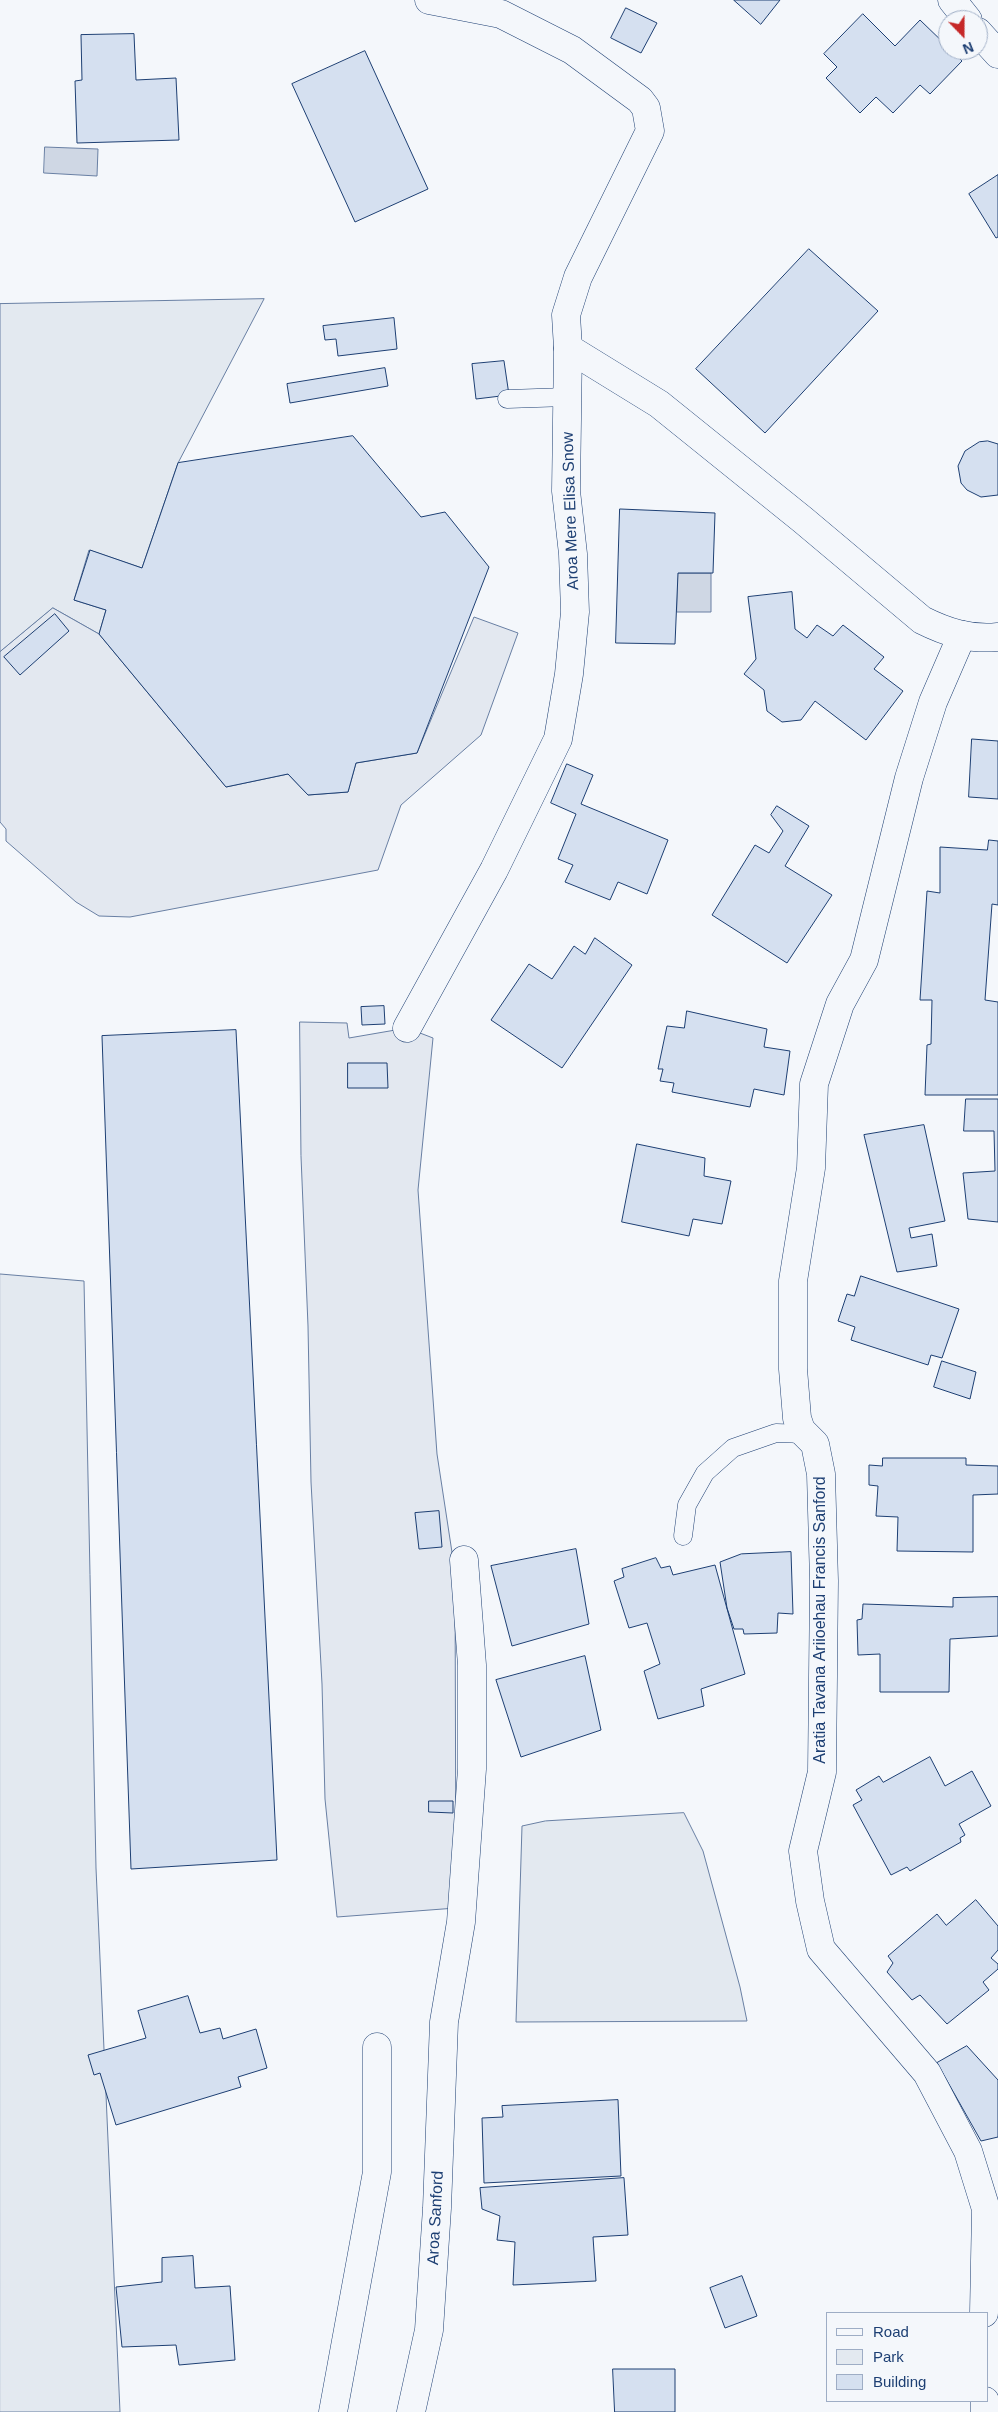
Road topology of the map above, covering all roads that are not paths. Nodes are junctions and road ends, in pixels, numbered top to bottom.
1 (429, 0) edge
2 (952, 0) edge
3 (960, 10) edge
4 (988, 43) edge
5 (998, 54) edge
6 (568, 348) junction
7 (567, 397) junction
8 (507, 399) dead end
9 (962, 635) junction
10 (998, 637) edge
11 (407, 1028) dead end
12 (807, 1434) junction
13 (683, 1536) dead end
14 (464, 1560) dead end
15 (377, 2046) dead end
16 (984, 2312) edge
17 (333, 2412) edge
18 (411, 2412) edge

1 - 6 street
2 - 3 street
4 - 5 street
6 - 7 street, Aroa Mere Elisa Snow
6 - 9 street
7 - 8 lane
7 - 11 street, Aroa Mere Elisa Snow
9 - 10 street
9 - 12 street, Aratia Tavana Ariioehau Francis Sanford
12 - 13 lane
12 - 16 street, Aratia Tavana Ariioehau Francis Sanford
14 - 18 street, Aroa Sanford
15 - 17 street

